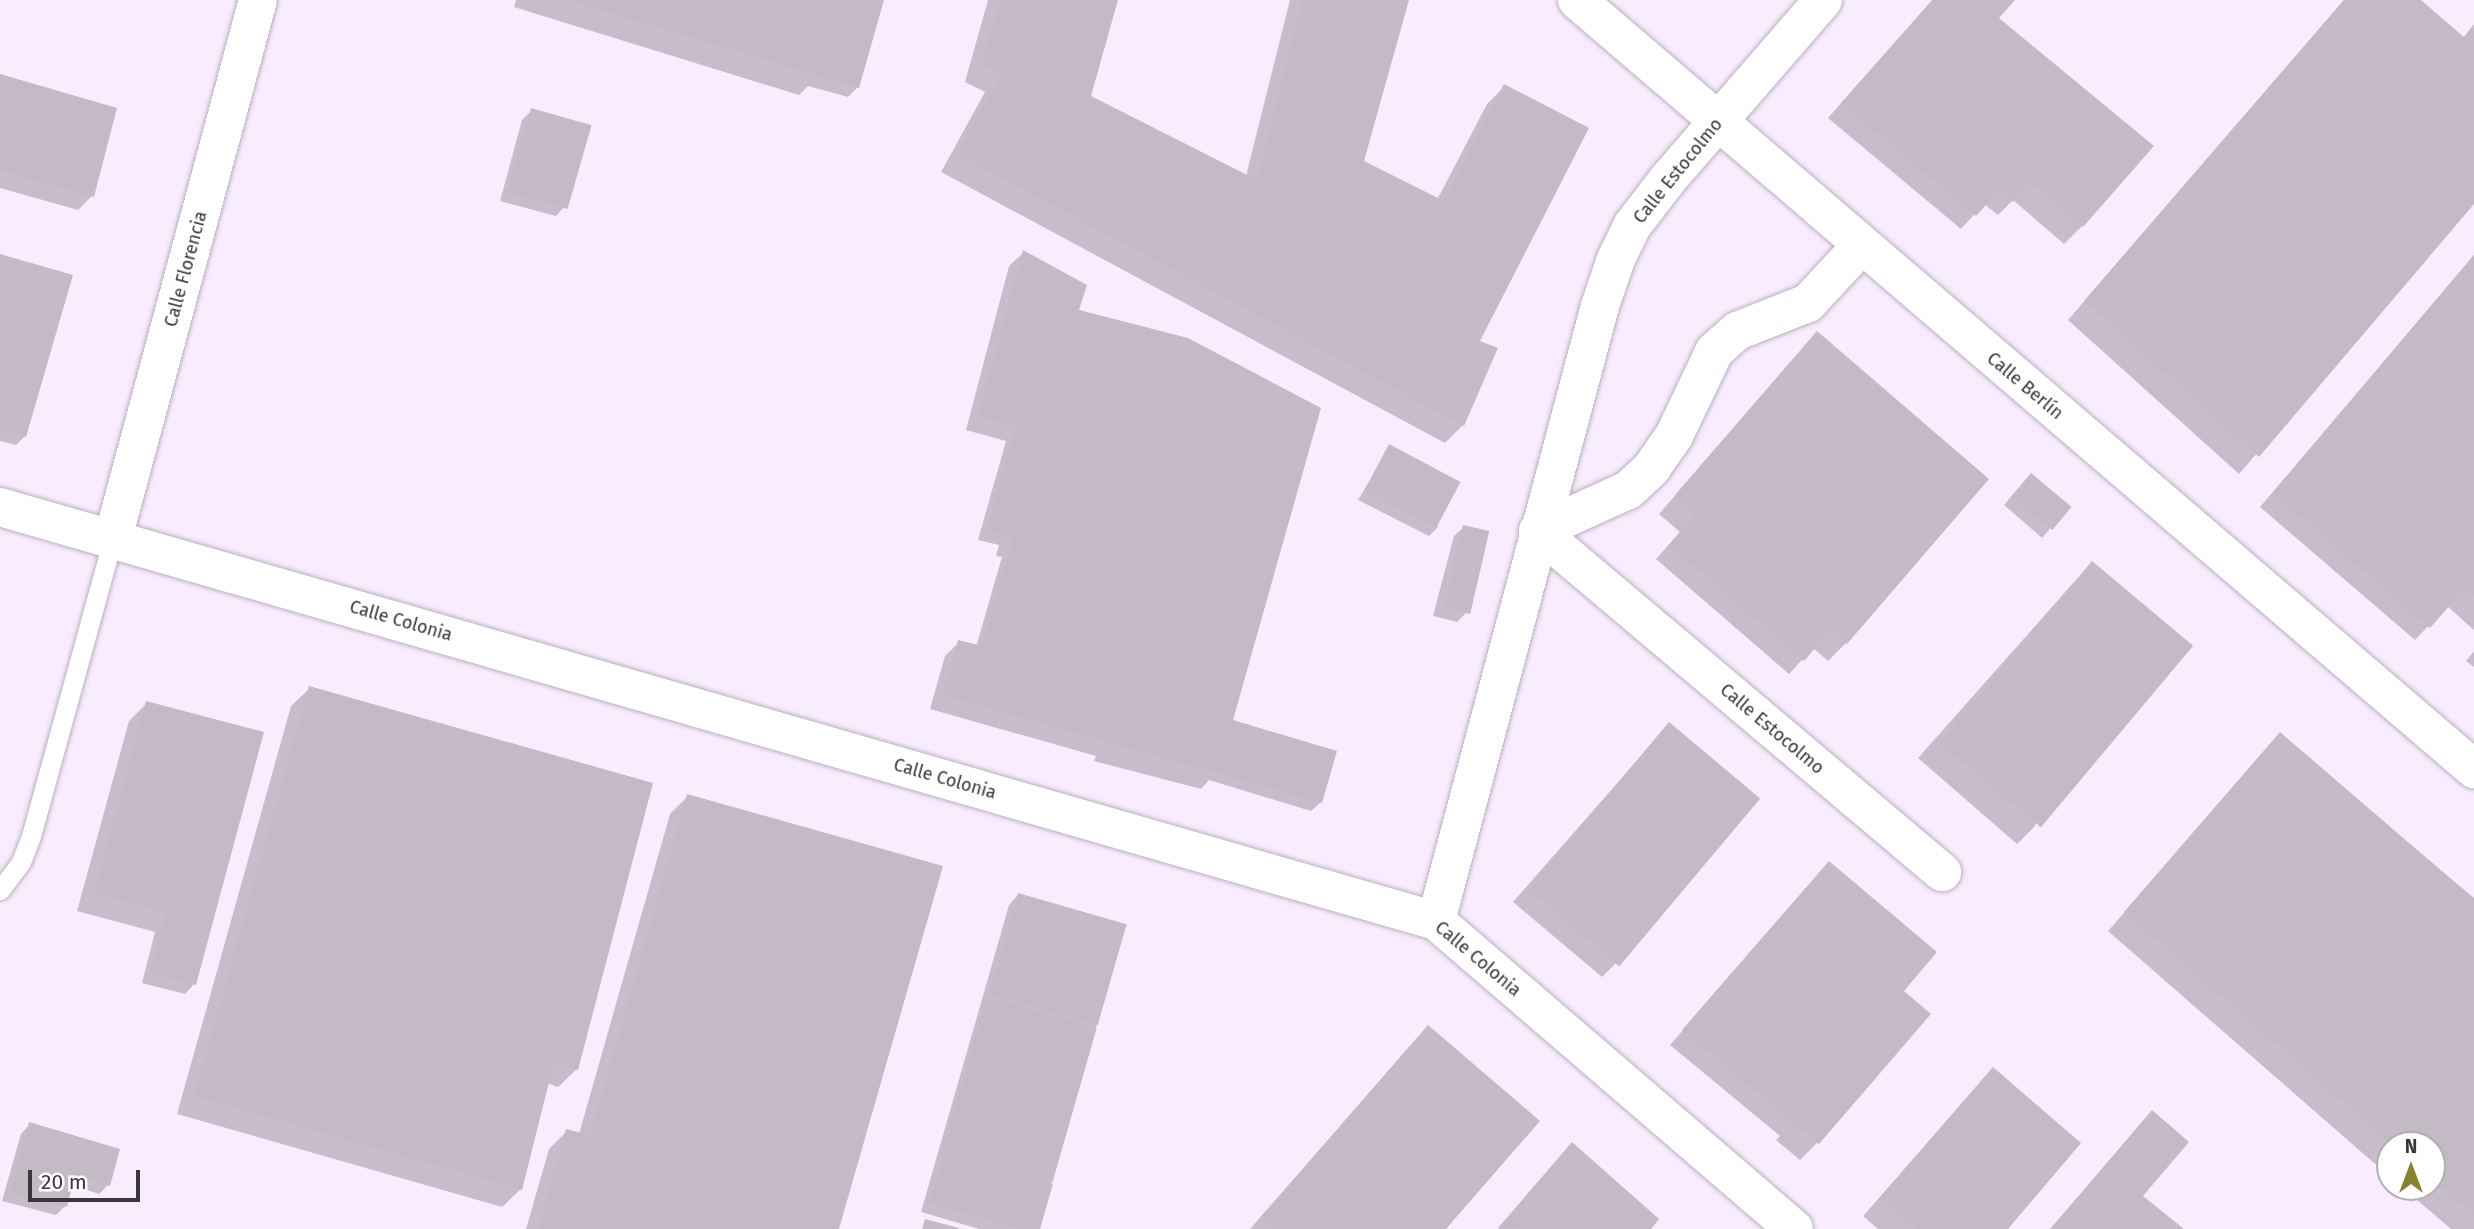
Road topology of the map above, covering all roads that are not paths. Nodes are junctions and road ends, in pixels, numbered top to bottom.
1 (258, 0) edge
2 (1577, 0) edge
3 (1823, 0) edge
4 (1718, 121) junction
5 (1861, 246) junction
6 (0, 507) edge
7 (1538, 531) junction
8 (113, 538) junction
9 (2474, 769) edge
10 (1942, 872) dead end
11 (0, 890) edge
12 (1436, 921) junction
13 (1794, 1229) edge

1 - 8 street, Calle Florencia
2 - 4 street, Calle Berlín
3 - 4 street, Calle Estocolmo
4 - 5 street, Calle Berlín
4 - 7 street, Calle Estocolmo
5 - 7 street
5 - 9 street, Calle Berlín
6 - 8 street, Calle Colonia
7 - 10 street, Calle Estocolmo
7 - 12 street, Calle Estocolmo
8 - 11 lane
8 - 12 street, Calle Colonia
12 - 13 street, Calle Colonia

